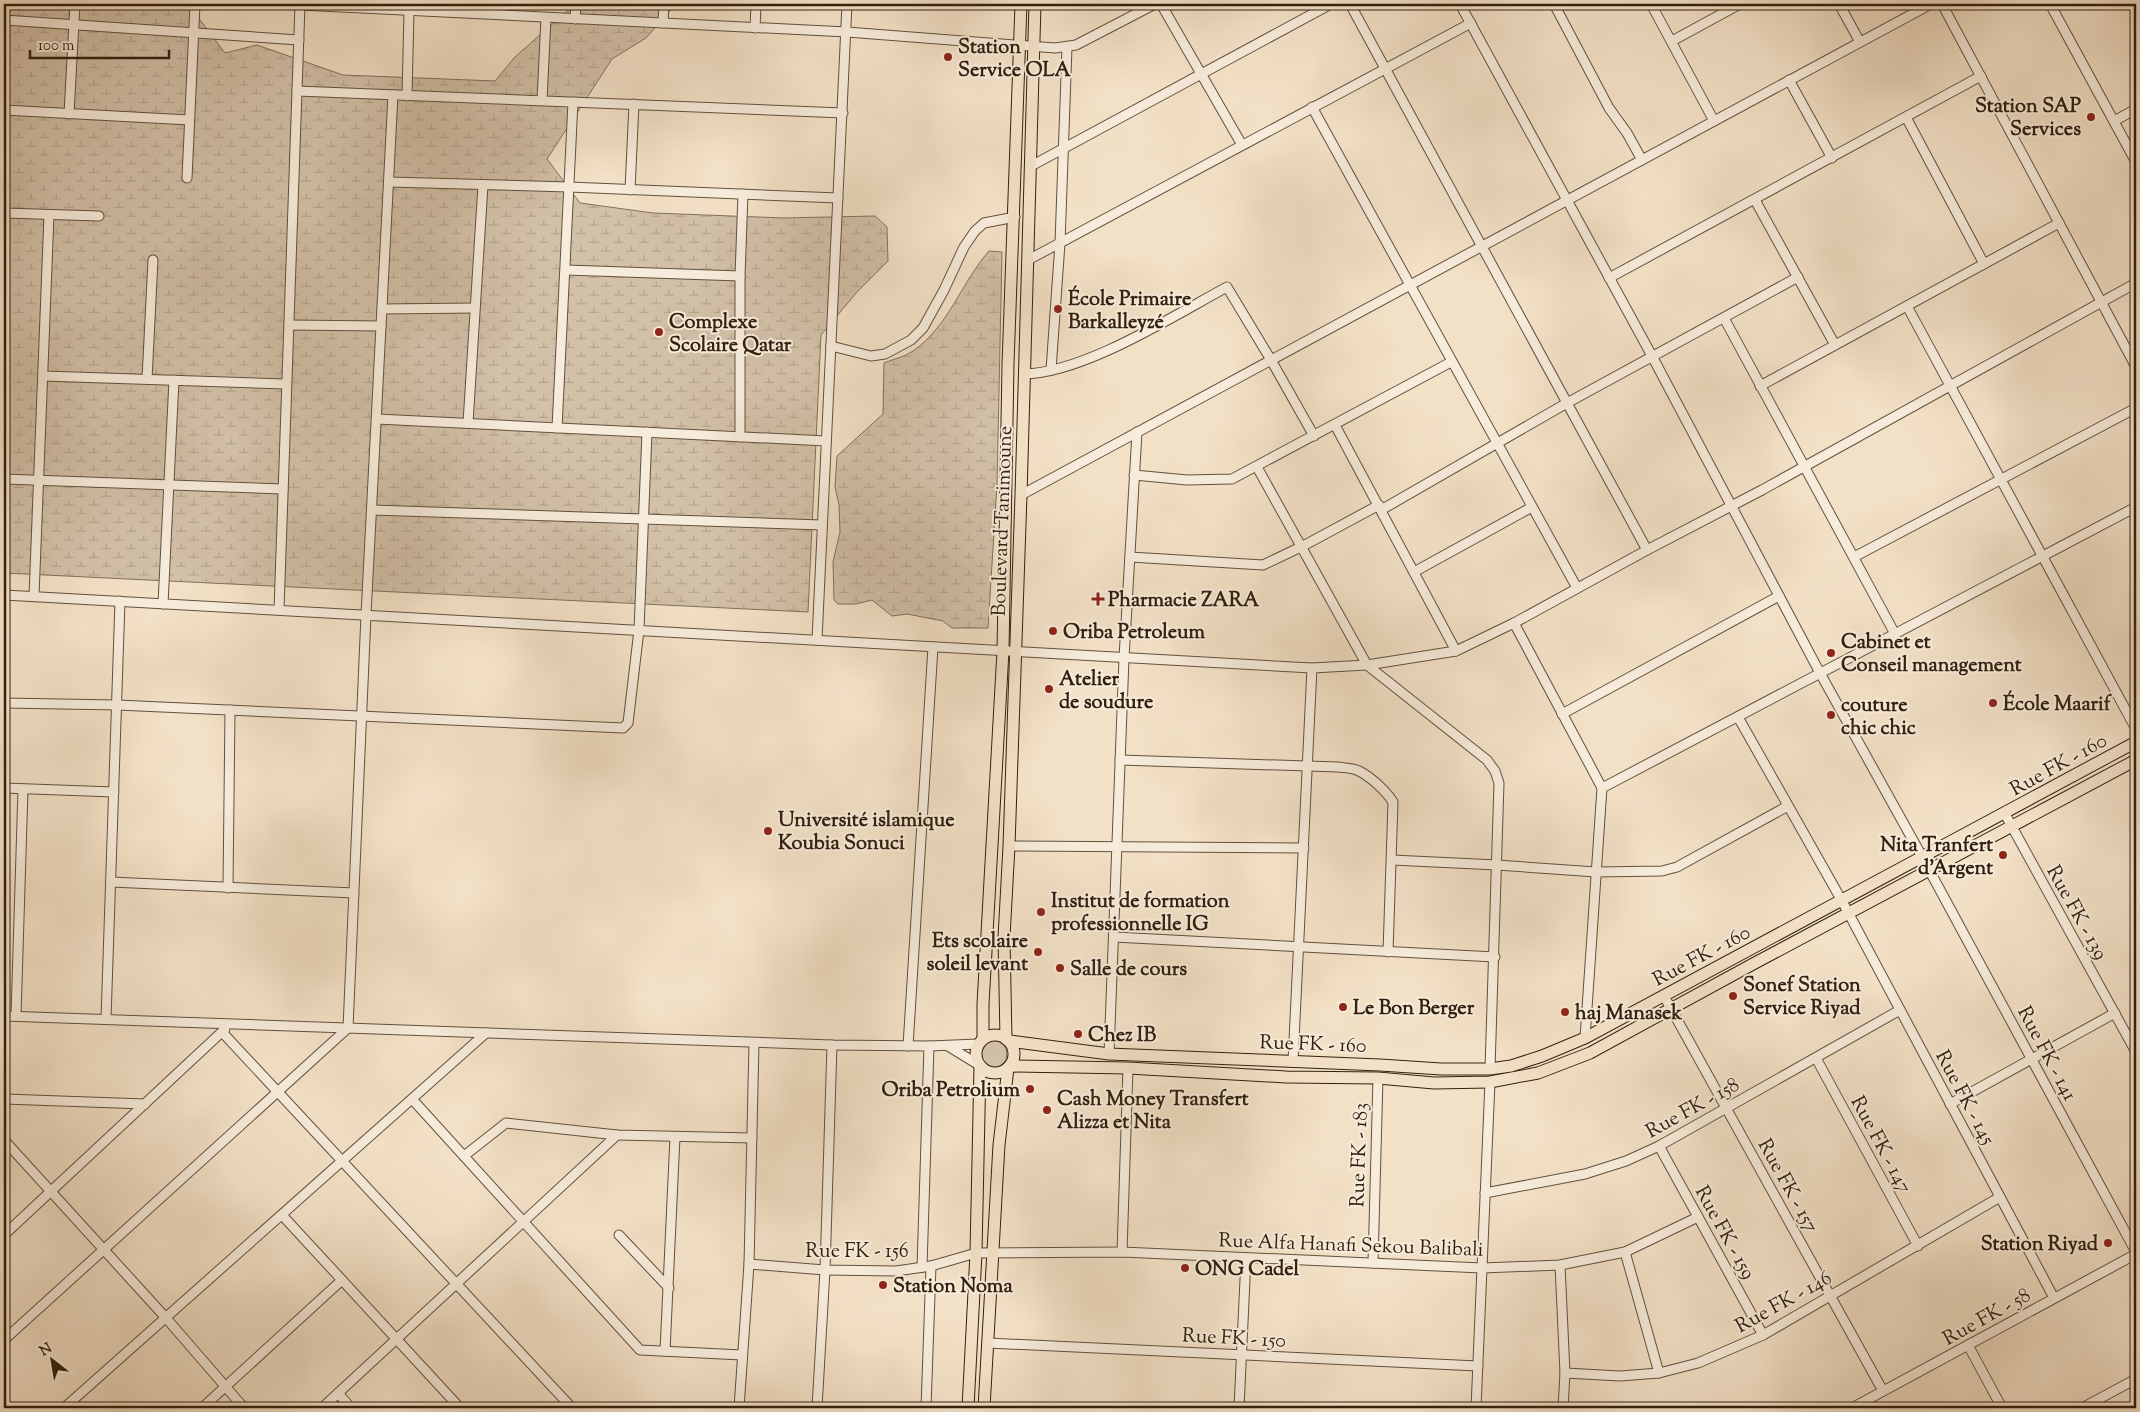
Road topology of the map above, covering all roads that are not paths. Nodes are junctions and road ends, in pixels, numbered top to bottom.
1 (75, 4) edge
2 (195, 4) edge
3 (576, 4) edge
4 (664, 4) edge
5 (756, 4) edge
6 (847, 4) edge
7 (1021, 4) edge
8 (1035, 4) edge
9 (1155, 4) edge
10 (1161, 4) edge
11 (1331, 4) edge
12 (1350, 4) edge
13 (1460, 4) edge
14 (1554, 4) edge
15 (1651, 4) edge
16 (1740, 4) edge
17 (1839, 4) edge
18 (1931, 4) edge
19 (1942, 4) edge
20 (2050, 4) edge
21 (300, 5) edge
22 (396, 7) edge
23 (488, 8) edge
24 (409, 11) junction
25 (546, 18) junction
26 (575, 19) junction
27 (4, 20) edge
28 (1471, 22) junction
29 (663, 23) junction
30 (74, 25) junction
31 (755, 28) junction
32 (847, 32) junction
33 (193, 33) junction
34 (298, 40) junction
35 (1672, 41) junction
36 (1860, 42) junction
37 (1020, 46) junction
38 (1034, 47) junction
39 (1067, 47) junction
40 (1384, 68) junction
41 (1201, 74) junction
42 (1981, 76) junction
43 (1789, 80) junction
44 (297, 91) junction
45 (393, 95) junction
46 (406, 96) junction
47 (542, 100) junction
48 (573, 102) junction
49 (634, 104) junction
50 (1312, 107) junction
51 (2136, 109) edge
52 (4, 110) edge
53 (843, 113) junction
54 (69, 114) junction
55 (1906, 118) junction
56 (189, 120) junction
57 (1714, 120) junction
58 (2114, 122) junction
59 (1242, 145) junction
60 (1062, 148) junction
61 (1832, 158) junction
62 (1642, 160) junction
63 (2136, 162) edge
64 (1031, 166) junction
65 (186, 178) dead end
66 (389, 182) junction
67 (483, 185) junction
68 (569, 187) junction
69 (630, 190) junction
70 (744, 194) junction
71 (838, 198) junction
72 (1567, 200) junction
73 (1755, 200) junction
74 (4, 213) edge
75 (49, 215) junction
76 (99, 216) dead end
77 (1015, 217) junction
78 (2060, 223) junction
79 (1060, 243) junction
80 (1482, 246) junction
81 (152, 260) dead end
82 (1028, 260) junction
83 (1984, 264) junction
84 (566, 270) junction
85 (740, 276) junction
86 (1798, 277) junction
87 (1609, 278) junction
88 (2136, 282) edge
89 (1410, 285) junction
90 (2102, 302) junction
91 (1907, 306) junction
92 (475, 308) junction
93 (382, 309) junction
94 (1724, 318) junction
95 (289, 325) junction
96 (381, 326) junction
97 (1835, 345) junction
98 (831, 346) junction
99 (1652, 356) junction
100 (1271, 360) junction
101 (1451, 362) junction
102 (2136, 367) edge
103 (1051, 370) junction
104 (1024, 374) junction
105 (43, 376) junction
106 (147, 379) junction
107 (174, 380) junction
108 (286, 384) junction
109 (1760, 386) junction
110 (1951, 386) junction
111 (1567, 403) junction
112 (2136, 408) edge
113 (377, 419) junction
114 (468, 423) junction
115 (1335, 424) junction
116 (557, 428) junction
117 (647, 432) junction
118 (1137, 432) junction
119 (1314, 436) junction
120 (740, 437) junction
121 (826, 442) junction
122 (1496, 443) junction
123 (1804, 466) junction
124 (1257, 467) junction
125 (1134, 475) junction
126 (4, 479) edge
127 (2001, 479) junction
128 (39, 480) junction
129 (169, 485) junction
130 (283, 489) junction
131 (1021, 495) junction
132 (1730, 506) junction
133 (2136, 507) edge
134 (1380, 508) junction
135 (1532, 508) junction
136 (372, 510) junction
137 (644, 519) junction
138 (822, 525) junction
139 (1303, 546) junction
140 (1647, 550) junction
141 (2043, 556) junction
142 (1130, 557) junction
143 (1854, 557) junction
144 (1414, 572) junction
145 (1577, 588) junction
146 (4, 595) edge
147 (34, 596) junction
148 (1779, 596) junction
149 (120, 601) junction
150 (163, 604) junction
151 (279, 610) junction
152 (366, 615) junction
153 (1514, 623) junction
154 (639, 630) junction
155 (1895, 634) junction
156 (817, 640) junction
157 (933, 647) junction
158 (1003, 651) junction
159 (1456, 651) junction
160 (1016, 652) junction
161 (1124, 658) junction
162 (1367, 665) junction
163 (1312, 668) junction
164 (1820, 673) junction
165 (4, 703) edge
166 (117, 705) junction
167 (230, 710) junction
168 (1562, 714) junction
169 (362, 717) junction
170 (1738, 717) junction
171 (2136, 729) edge
172 (2136, 742) edge
173 (1120, 760) junction
174 (2136, 760) edge
175 (1308, 767) junction
176 (4, 788) edge
177 (1602, 788) junction
178 (23, 789) junction
179 (114, 792) junction
180 (1788, 806) junction
181 (2005, 814) junction
182 (2011, 826) junction
183 (1009, 846) junction
184 (1117, 847) junction
185 (1304, 848) junction
186 (1922, 858) junction
187 (1392, 860) junction
188 (1497, 864) junction
189 (1929, 869) junction
190 (1596, 872) junction
191 (111, 882) junction
192 (228, 888) junction
193 (354, 893) junction
194 (1842, 901) junction
195 (1848, 913) junction
196 (1114, 937) junction
197 (1299, 947) junction
198 (1388, 952) junction
199 (1495, 958) junction
200 (1664, 996) junction
201 (1671, 1009) junction
202 (1900, 1010) junction
203 (2115, 1013) junction
204 (4, 1016) edge
205 (16, 1016) junction
206 (106, 1019) junction
207 (231, 1024) junction
208 (348, 1028) junction
209 (222, 1032) junction
210 (486, 1033) junction
211 (1585, 1038) junction
212 (1007, 1040) junction
213 (981, 1041) junction
214 (754, 1043) junction
215 (832, 1046) junction
216 (908, 1046) junction
217 (928, 1046) junction
218 (948, 1046) junction
219 (2136, 1052) edge
220 (1109, 1054) junction
221 (1816, 1058) junction
222 (2032, 1059) junction
223 (1294, 1061) junction
224 (979, 1065) junction
225 (1511, 1066) junction
226 (1009, 1067) junction
227 (1128, 1068) junction
228 (1490, 1068) junction
229 (1378, 1078) junction
230 (1513, 1078) junction
231 (1490, 1082) junction
232 (277, 1091) junction
233 (4, 1099) edge
234 (412, 1099) junction
235 (145, 1104) junction
236 (1950, 1104) junction
237 (1726, 1108) junction
238 (617, 1135) junction
239 (674, 1136) junction
240 (752, 1138) junction
241 (4, 1140) edge
242 (1659, 1146) junction
243 (464, 1156) junction
244 (342, 1161) junction
245 (51, 1192) junction
246 (1485, 1193) junction
247 (2000, 1197) junction
248 (282, 1214) junction
249 (1698, 1217) junction
250 (523, 1221) junction
251 (4, 1235) edge
252 (619, 1235) dead end
253 (1918, 1246) junction
254 (103, 1249) junction
255 (993, 1252) junction
256 (1122, 1252) junction
257 (1625, 1252) junction
258 (976, 1253) junction
259 (2136, 1253) edge
260 (1246, 1258) junction
261 (1373, 1263) junction
262 (749, 1264) junction
263 (1560, 1265) junction
264 (927, 1266) junction
265 (1482, 1268) junction
266 (825, 1270) junction
267 (342, 1280) junction
268 (456, 1283) junction
269 (669, 1288) junction
270 (1830, 1295) junction
271 (2054, 1298) junction
272 (166, 1318) junction
273 (1763, 1335) junction
274 (396, 1339) junction
275 (4, 1340) edge
276 (988, 1343) junction
277 (1968, 1345) junction
278 (665, 1351) junction
279 (742, 1355) junction
280 (1242, 1355) junction
281 (1478, 1366) junction
282 (1565, 1373) junction
283 (1659, 1373) junction
284 (2136, 1379) edge
285 (225, 1387) junction
286 (1883, 1391) junction
287 (338, 1393) junction
288 (64, 1408) edge
289 (202, 1408) edge
290 (244, 1408) edge
291 (322, 1408) edge
292 (351, 1408) edge
293 (460, 1408) edge
294 (572, 1408) edge
295 (738, 1408) edge
296 (817, 1408) edge
297 (926, 1408) edge
298 (968, 1408) edge
299 (984, 1408) edge
300 (1239, 1408) edge
301 (1476, 1408) edge
302 (1563, 1408) edge
303 (1852, 1408) edge
304 (2002, 1408) edge
305 (2082, 1408) edge

1 - 30 street
2 - 33 street
3 - 26 street
4 - 29 street
5 - 31 street
6 - 32 street
7 - 37 main road, Boulevard Tanimoune
8 - 38 main road, Boulevard Tanimoune
9 - 39 street
10 - 41 street
11 - 41 street
12 - 40 street
13 - 28 street, Rue FK - 141
14 - 62 street
15 - 35 street
16 - 35 street
17 - 36 street
18 - 36 street
19 - 42 street
20 - 58 street
21 - 22 street
21 - 34 street
22 - 24 street
23 - 24 street
23 - 25 street
24 - 46 street
25 - 26 street
25 - 47 street
26 - 29 street
27 - 30 street
28 - 40 street
28 - 72 street, Rue FK - 141
29 - 31 street
30 - 33 street
30 - 54 street
31 - 32 street
32 - 37 street
32 - 53 street
33 - 34 street
33 - 56 street
34 - 44 street
35 - 57 street
36 - 43 street
37 - 38 street
37 - 77 main road, Boulevard Tanimoune
38 - 39 street
38 - 64 main road, Boulevard Tanimoune
39 - 60 street
40 - 50 street
40 - 80 street
41 - 59 street
41 - 60 street
42 - 55 street
42 - 78 street
43 - 57 street
43 - 61 street
44 - 45 street
44 - 95 street
45 - 46 street
45 - 66 street
46 - 47 street
47 - 48 street
48 - 49 street
48 - 68 street
49 - 53 street
49 - 69 street
50 - 59 street
50 - 89 street
51 - 58 street
52 - 54 street
53 - 71 street
54 - 56 street
55 - 61 street
55 - 83 street
56 - 65 street
57 - 62 street
58 - 63 street
59 - 79 street
60 - 64 street
60 - 79 street
61 - 73 street
62 - 72 street
64 - 82 main road, Boulevard Tanimoune
66 - 67 street
66 - 93 street
67 - 68 street
67 - 92 street
68 - 69 street
68 - 84 street
69 - 70 street
70 - 71 street
70 - 85 street
71 - 98 street
72 - 80 street
72 - 87 street, Rue FK - 141
73 - 86 street
73 - 87 street
74 - 75 street
75 - 76 street
75 - 105 street
77 - 98 street
77 - 158 main road, Boulevard Tanimoune
78 - 83 street
78 - 90 street
79 - 82 street
79 - 103 street
80 - 89 street
80 - 111 street
81 - 106 street
82 - 104 main road, Boulevard Tanimoune
83 - 91 street
84 - 85 street
84 - 116 street
85 - 120 street
86 - 94 street
86 - 97 street
87 - 99 street, Rue FK - 141
88 - 90 street
89 - 100 street
89 - 101 street
90 - 102 street
90 - 110 street
91 - 97 street
91 - 110 street
92 - 93 street
92 - 114 street
93 - 96 street
94 - 99 street
94 - 109 street
95 - 96 street
95 - 108 street
96 - 113 street
97 - 109 street
98 - 121 street
99 - 111 street
99 - 132 street, Rue FK - 141
100 - 103 street
100 - 118 street
100 - 119 street
101 - 115 street
101 - 122 street
103 - 104 street
104 - 131 main road, Boulevard Tanimoune
105 - 106 street
105 - 128 street
106 - 107 street
107 - 108 street
107 - 129 street
108 - 130 street
109 - 123 street
110 - 123 street
110 - 127 street
111 - 122 street
111 - 140 street
112 - 127 street
113 - 114 street
113 - 136 street
114 - 116 street
115 - 119 street
115 - 134 street
116 - 117 street
117 - 120 street
117 - 137 street
118 - 125 street
118 - 131 street
119 - 124 street
120 - 121 street
121 - 138 street
122 - 134 street
122 - 135 street
123 - 132 street
123 - 143 street
124 - 125 street
124 - 139 street
125 - 142 street
126 - 128 street
127 - 141 street
127 - 143 street
128 - 129 street
128 - 147 street
129 - 130 street
129 - 150 street
130 - 151 street
131 - 160 main road, Boulevard Tanimoune
132 - 140 street
132 - 148 street, Rue FK - 141
133 - 141 street
134 - 139 street
134 - 144 street
135 - 144 street
135 - 145 street
136 - 137 street
136 - 152 street
137 - 138 street
137 - 154 street
138 - 156 street
139 - 142 street
139 - 162 street
140 - 145 street
141 - 155 street
141 - 171 street
142 - 161 street
143 - 155 street
144 - 159 street
145 - 153 street
146 - 147 street
147 - 149 street
148 - 164 street, Rue FK - 141
148 - 168 street
149 - 150 street
149 - 166 street
150 - 151 street
151 - 152 street
152 - 154 street
152 - 169 street
153 - 159 street
153 - 168 street
154 - 156 street
154 - 169 street
155 - 164 street
156 - 157 street
157 - 158 street
157 - 216 street
158 - 160 street
158 - 213 main road, Boulevard Tanimoune
159 - 162 street
160 - 161 street
160 - 183 main road, Boulevard Tanimoune
161 - 163 street
161 - 173 street
162 - 163 street
162 - 188 street
163 - 175 street
164 - 170 street
164 - 186 street, Rue FK - 141
165 - 166 street
166 - 167 street
166 - 179 street
167 - 169 street
167 - 192 street
168 - 177 street
169 - 193 street
170 - 177 street
170 - 180 street, Rue FK - 145
172 - 181 main road, Rue FK - 160
173 - 175 street
173 - 184 street
174 - 182 main road, Rue FK - 160
175 - 185 street
175 - 187 street
176 - 178 street
177 - 190 street
178 - 179 street
178 - 205 street
179 - 191 street
180 - 190 street
180 - 194 street, Rue FK - 145
181 - 182 street, Rue FK - 139
181 - 186 main road, Rue FK - 160
182 - 189 main road, Rue FK - 160
182 - 203 street, Rue FK - 139
183 - 184 street
183 - 212 main road, Boulevard Tanimoune
184 - 185 street
184 - 196 street
185 - 197 street
186 - 189 street, Rue FK - 141
186 - 194 main road, Rue FK - 160
187 - 188 street
187 - 198 street
188 - 190 street
188 - 199 street
189 - 195 main road, Rue FK - 160
189 - 222 street, Rue FK - 141
190 - 211 street
191 - 192 street
191 - 206 street
192 - 193 street
193 - 208 street
194 - 195 street, Rue FK - 145
194 - 200 main road, Rue FK - 160
195 - 201 main road, Rue FK - 160
195 - 202 street, Rue FK - 145
196 - 197 street
196 - 220 street
197 - 198 street
197 - 223 street
198 - 199 street
199 - 228 street
200 - 201 street, Rue FK - 157
200 - 211 main road, Rue FK - 160
201 - 230 main road, Rue FK - 160
201 - 237 street, Rue FK - 157
202 - 221 street, Rue FK - 158
202 - 236 street, Rue FK - 145
203 - 219 street, Rue FK - 139
203 - 222 street
204 - 205 street
205 - 206 street
206 - 207 street
207 - 208 street
207 - 209 street
208 - 210 street
208 - 232 street
209 - 232 street
209 - 235 street
210 - 214 street
210 - 234 street
211 - 225 main road, Rue FK - 160
212 - 213 main road
212 - 220 main road, Rue FK - 160
212 - 226 main road
213 - 218 street
213 - 224 main road
214 - 215 street
214 - 240 street
215 - 216 street
215 - 266 street
216 - 217 street
217 - 218 street
217 - 264 street
218 - 224 street
220 - 223 main road, Rue FK - 160
221 - 237 street, Rue FK - 158
221 - 253 street, Rue FK - 147
222 - 236 street
222 - 259 street, Rue FK - 141
223 - 228 main road, Rue FK - 160
224 - 226 main road
224 - 258 main road
225 - 228 main road, Rue FK - 160
225 - 230 main road
226 - 227 main road, Rue FK - 160
226 - 255 main road
227 - 229 main road, Rue FK - 160
227 - 256 street
229 - 231 main road, Rue FK - 160
229 - 261 street, Rue FK - 183
230 - 231 main road, Rue FK - 160
231 - 246 street
232 - 244 street
232 - 254 street
233 - 235 street
234 - 243 street
234 - 244 street
235 - 245 street
236 - 247 street, Rue FK - 145
237 - 242 street, Rue FK - 158
237 - 270 street, Rue FK - 157
238 - 239 street
238 - 243 street
238 - 250 street
239 - 240 street
239 - 269 street
240 - 262 street
241 - 245 street
242 - 246 street, Rue FK - 158
242 - 249 street, Rue FK - 159
243 - 250 street
244 - 248 street
244 - 268 street
245 - 251 street
245 - 254 street
246 - 265 street
247 - 253 street, Rue FK - 146
247 - 271 street, Rue FK - 145
248 - 267 street
248 - 272 street
249 - 257 street, Rue Alfa Hanafi Sekou Balibali
249 - 273 street, Rue FK - 159
250 - 268 street
250 - 278 street
252 - 269 street
253 - 270 street, Rue FK - 146
254 - 272 street
254 - 275 street
255 - 256 street, Rue Alfa Hanafi Sekou Balibali
255 - 258 street, Rue FK - 156
255 - 276 main road
256 - 260 street, Rue Alfa Hanafi Sekou Balibali
257 - 263 street, Rue Alfa Hanafi Sekou Balibali
257 - 283 street
258 - 264 street, Rue FK - 156
258 - 298 main road
259 - 271 street, Rue FK - 58
260 - 261 street, Rue Alfa Hanafi Sekou Balibali
260 - 280 street
261 - 265 street, Rue Alfa Hanafi Sekou Balibali
262 - 266 street, Rue FK - 156
262 - 279 street
263 - 265 street, Rue Alfa Hanafi Sekou Balibali
263 - 282 street
264 - 266 street, Rue FK - 156
264 - 297 street
265 - 281 street
266 - 296 street
267 - 274 street
267 - 285 street
268 - 274 street
268 - 294 street
269 - 278 street
270 - 273 street, Rue FK - 146
270 - 286 street, Rue FK - 157
271 - 277 street, Rue FK - 58
272 - 285 street
272 - 288 street
273 - 283 street, Rue FK - 146
274 - 287 street
274 - 293 street
276 - 280 street, Rue FK - 150
276 - 299 main road
277 - 286 street, Rue FK - 58
277 - 304 street
278 - 279 street
279 - 295 street
280 - 281 street, Rue FK - 150
280 - 300 street
281 - 301 street
282 - 283 street, Rue FK - 146
282 - 302 street
284 - 305 street
285 - 289 street
285 - 290 street
286 - 303 street, Rue FK - 58
287 - 291 street
287 - 292 street

